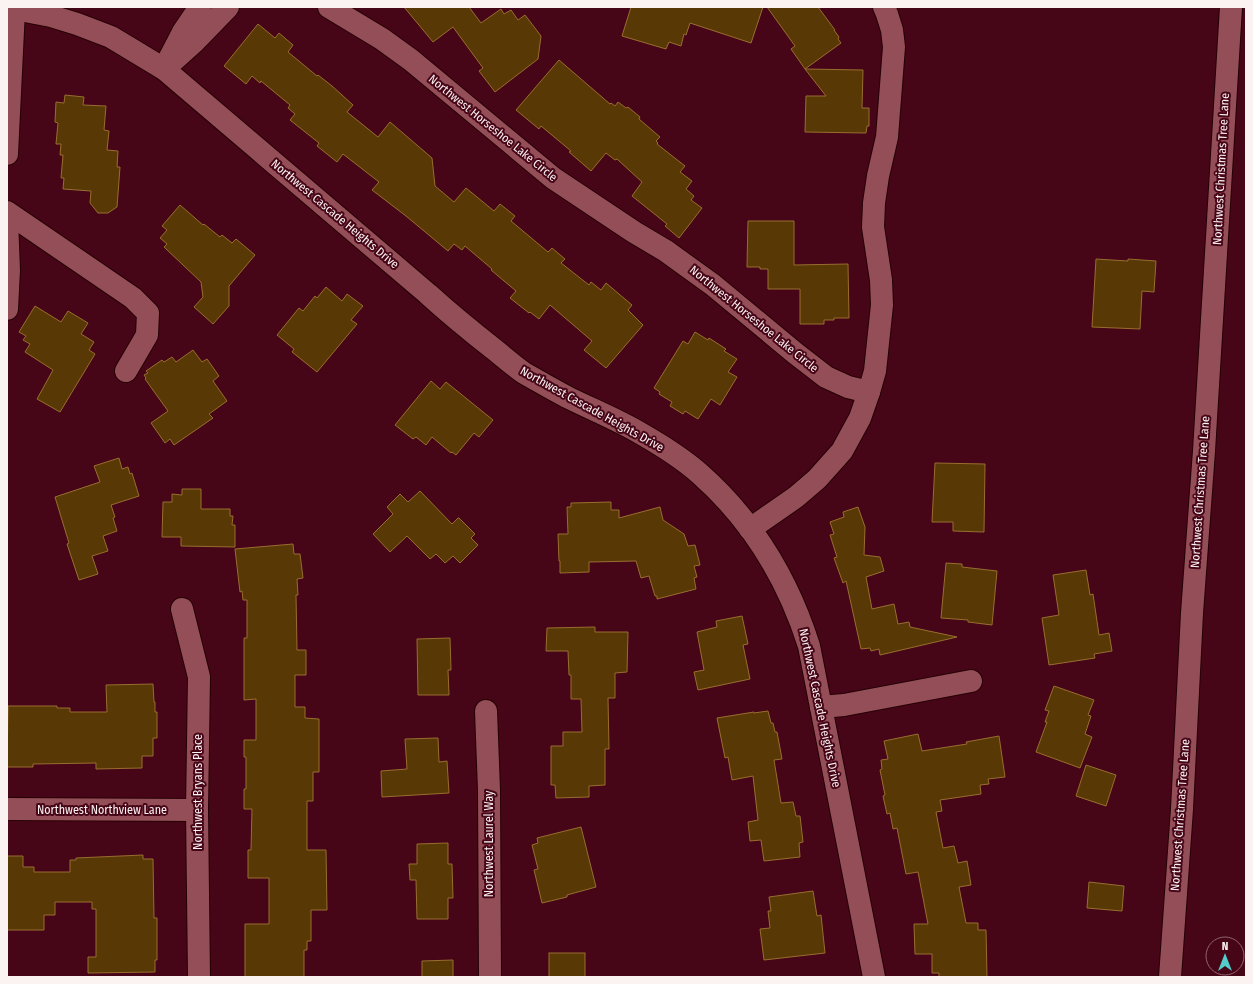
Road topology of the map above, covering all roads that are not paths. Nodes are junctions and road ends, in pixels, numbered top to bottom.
1 (200, 7) edge
2 (228, 7) edge
3 (329, 7) edge
4 (884, 7) edge
5 (1231, 7) edge
6 (10, 10) edge
7 (164, 69) junction
8 (7, 154) edge
9 (7, 212) edge
10 (7, 220) edge
11 (7, 309) edge
12 (126, 371) dead end
13 (869, 392) junction
14 (750, 529) junction
15 (182, 609) dead end
16 (971, 680) dead end
17 (821, 707) junction
18 (486, 711) dead end
19 (7, 809) edge
20 (197, 810) junction
21 (200, 977) edge
22 (490, 977) edge
23 (874, 977) edge
24 (1170, 977) edge

1 - 7 street
2 - 7 street
3 - 13 street, Northwest Horseshoe Lake Circle
4 - 13 street
5 - 24 street, Northwest Christmas Tree Lane
6 - 7 street, Northwest Cascade Heights Drive
6 - 8 street
7 - 14 street, Northwest Cascade Heights Drive
9 - 12 street
10 - 11 street
13 - 14 street
14 - 17 street, Northwest Cascade Heights Drive
15 - 20 street, Northwest Bryans Place
16 - 17 street
17 - 23 street, Northwest Cascade Heights Drive
18 - 22 street, Northwest Laurel Way
19 - 20 street, Northwest Northview Lane
20 - 21 street, Northwest Bryans Place

